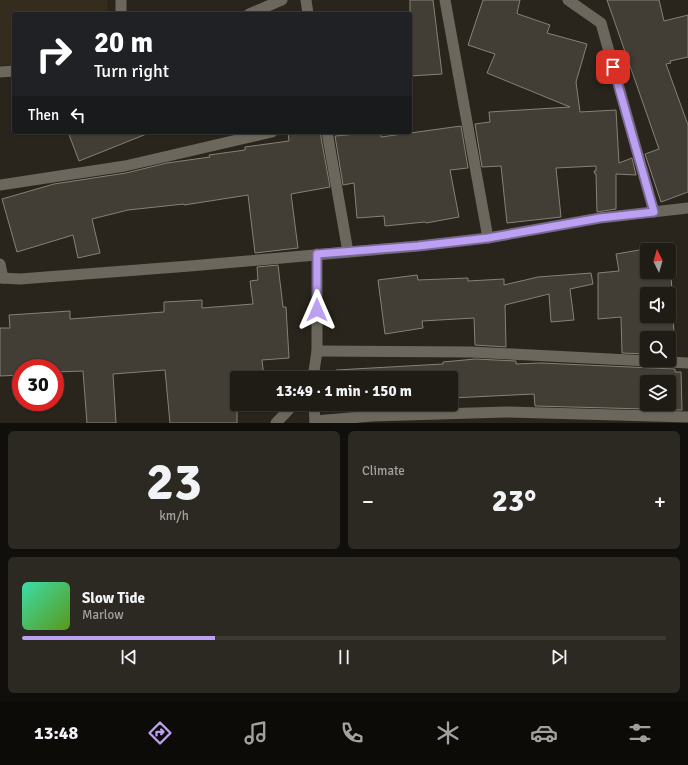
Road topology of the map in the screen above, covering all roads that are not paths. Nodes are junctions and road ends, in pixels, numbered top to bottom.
1 (120, 0) edge
2 (282, 0) edge
3 (306, 0) edge
4 (445, 0) edge
5 (568, 0) edge
6 (121, 12) edge
7 (254, 12) edge
8 (308, 12) edge
9 (12, 71) edge
10 (0, 72) edge
11 (263, 134) edge
12 (327, 134) edge
13 (0, 185) edge
14 (688, 208) edge
15 (654, 212) junction
16 (488, 238) junction
17 (348, 252) junction
18 (317, 254) junction
19 (0, 264) edge
20 (1, 278) edge
21 (317, 351) junction
22 (688, 363) edge
23 (314, 371) edge
24 (287, 411) edge
25 (314, 411) edge
26 (688, 417) edge
27 (315, 422) edge
28 (276, 423) edge

1 - 6 street
2 - 7 street
3 - 8 street
4 - 16 street
5 - 15 street
9 - 10 street
11 - 13 street
12 - 17 street
14 - 15 street
15 - 16 street
16 - 17 street
17 - 18 street
18 - 20 street
18 - 21 street
19 - 20 street
21 - 22 street
21 - 23 street
24 - 28 street
25 - 27 street
26 - 27 street

